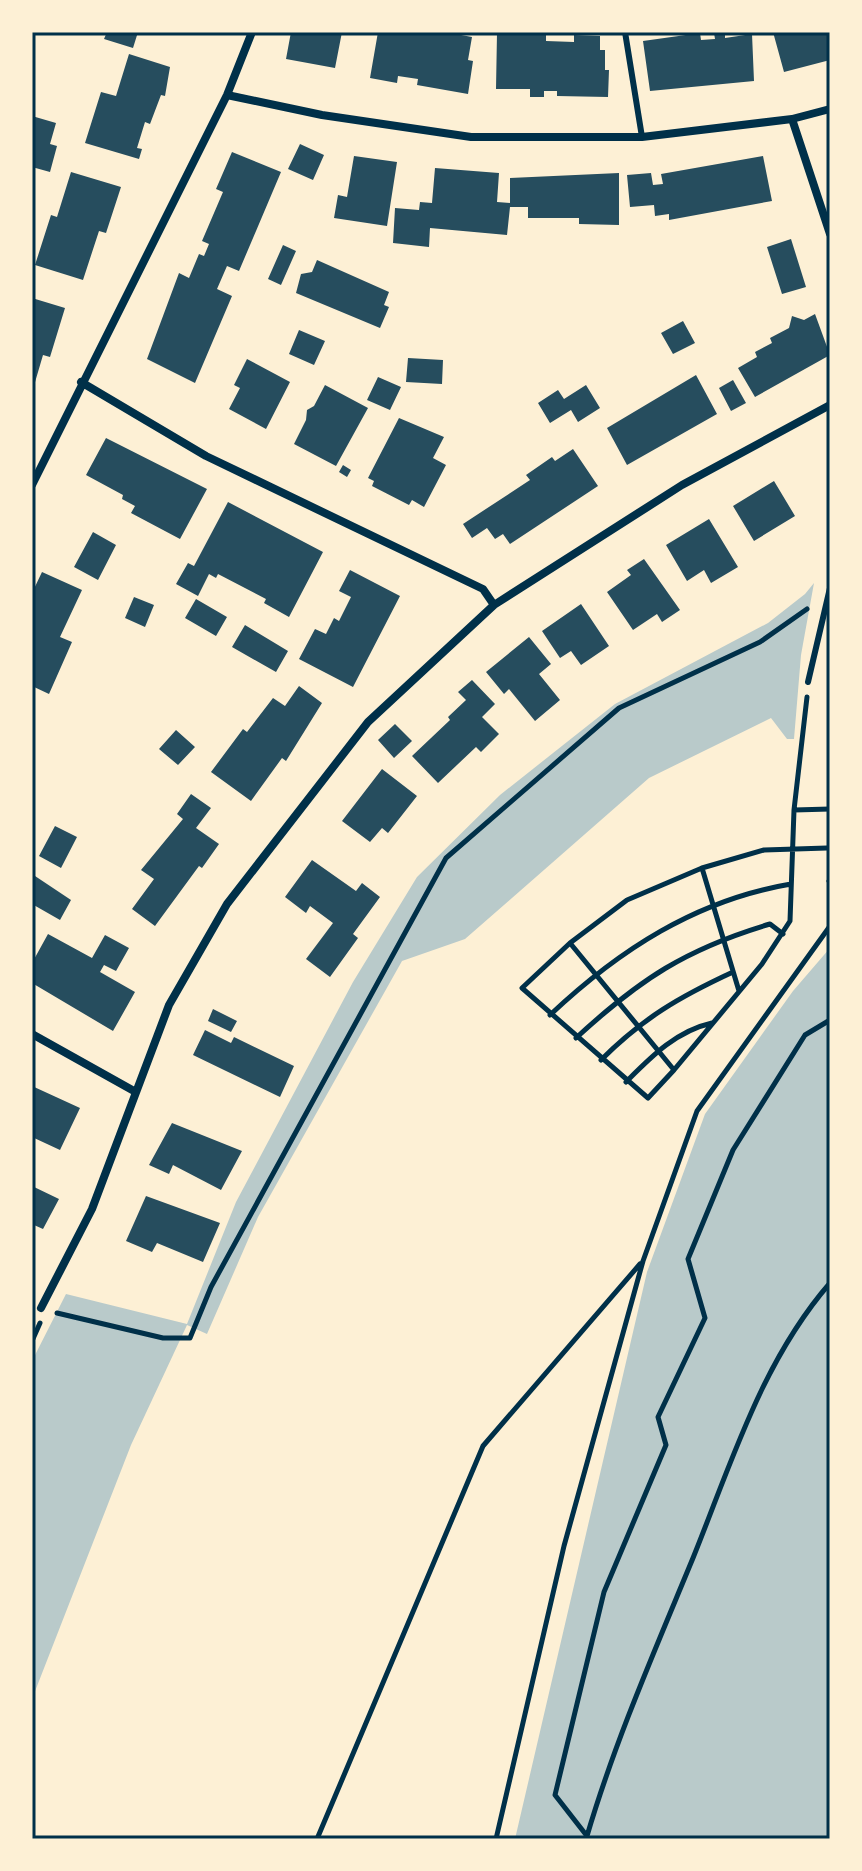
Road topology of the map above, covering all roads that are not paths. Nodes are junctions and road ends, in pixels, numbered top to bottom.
1 (252, 32) edge
2 (625, 32) edge
3 (227, 95) junction
4 (830, 109) edge
5 (792, 119) junction
6 (642, 137) junction
7 (830, 234) edge
8 (81, 382) junction
9 (830, 405) edge
10 (32, 485) edge
11 (830, 588) edge
12 (494, 605) junction
13 (808, 682) road end
14 (32, 1034) edge
15 (134, 1091) junction
16 (41, 1308) road end

1 - 3 street
2 - 6 lane
3 - 6 street
3 - 8 street
4 - 5 street
5 - 6 street
5 - 7 street
8 - 10 street
8 - 12 street
9 - 12 street
11 - 13 lane
12 - 15 street
14 - 15 street
15 - 16 street

